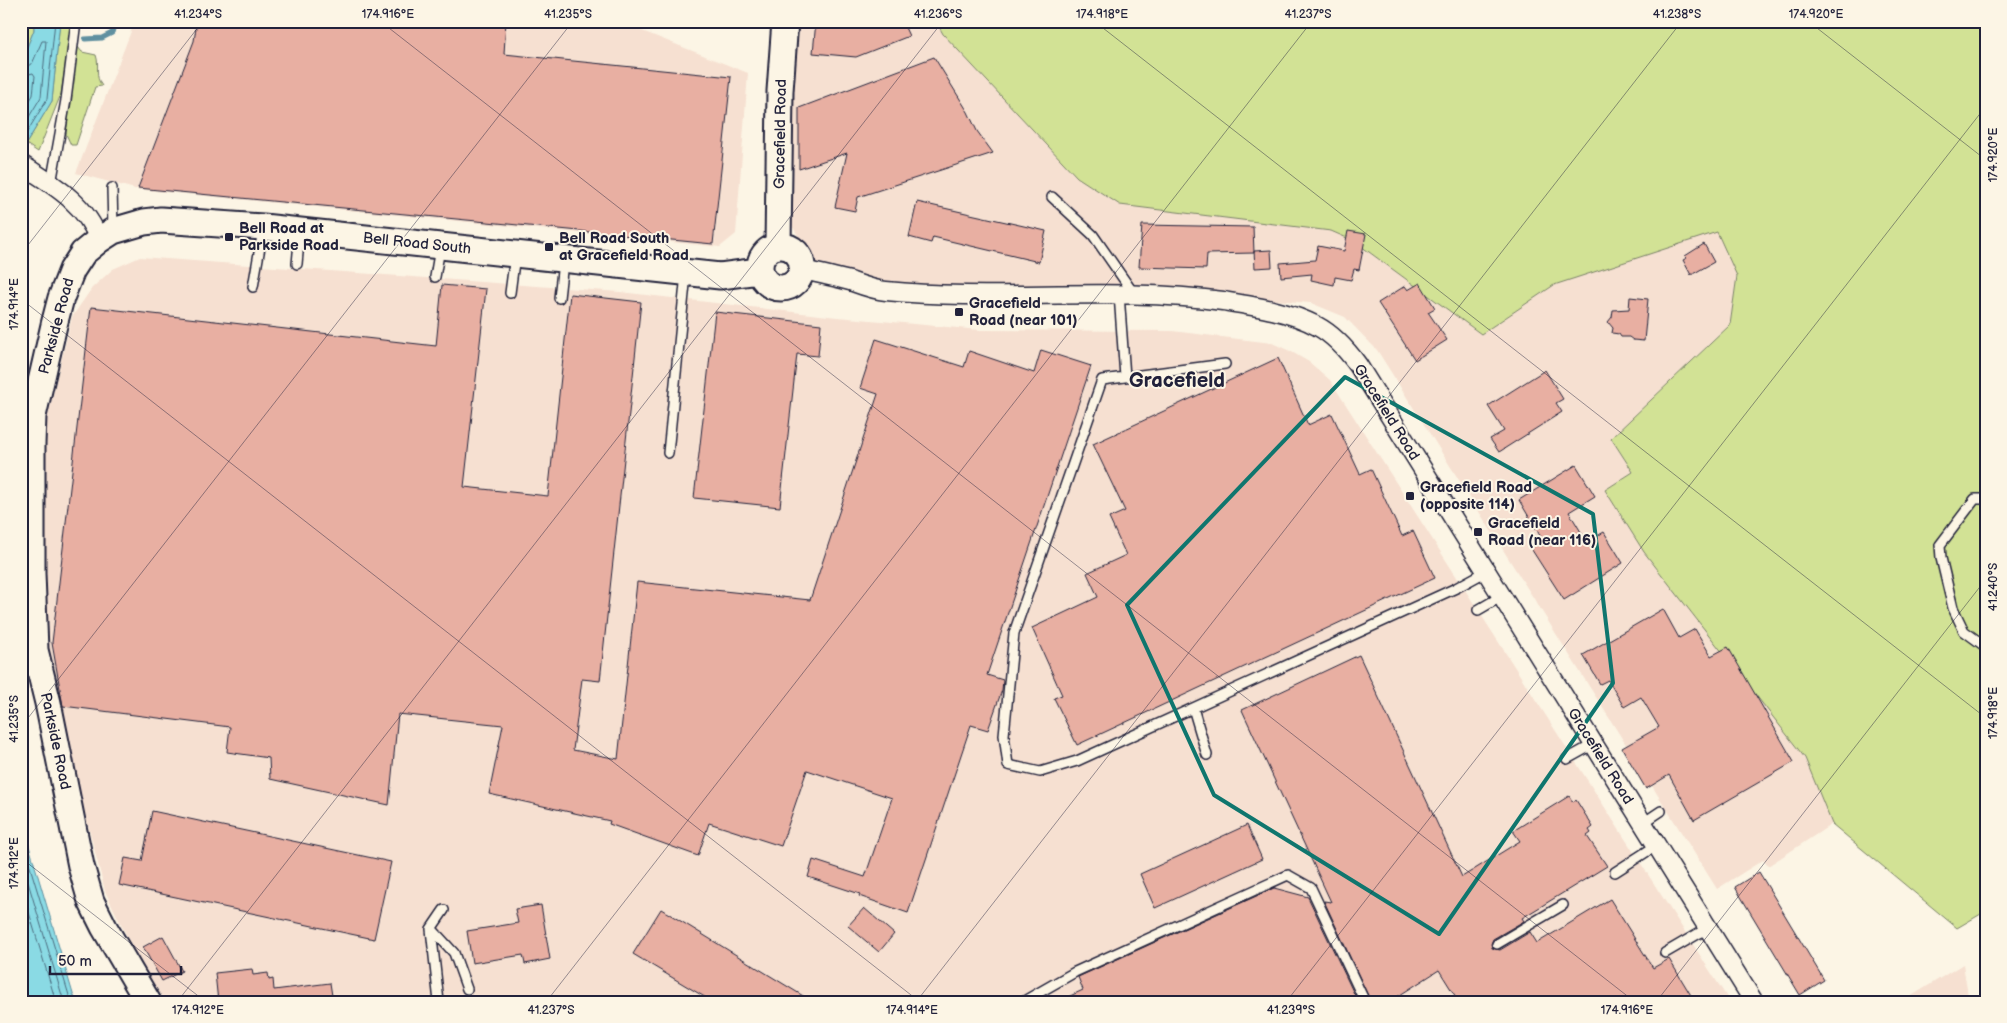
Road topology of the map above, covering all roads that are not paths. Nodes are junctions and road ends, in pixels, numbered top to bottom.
1 (76, 21) edge
2 (785, 21) edge
3 (21, 164) edge
4 (51, 184) junction
5 (112, 188) dead end
6 (1052, 197) dead end
7 (263, 227) junction
8 (300, 231) junction
9 (106, 236) junction
10 (441, 245) junction
11 (778, 246) junction
12 (515, 253) junction
13 (564, 258) junction
14 (297, 264) dead end
15 (759, 270) junction
16 (802, 270) junction
17 (686, 271) junction
18 (435, 277) dead end
19 (253, 287) dead end
20 (510, 293) dead end
21 (1126, 294) junction
22 (559, 298) dead end
23 (1224, 364) dead end
24 (1125, 377) junction
25 (668, 453) dead end
26 (1986, 499) edge
27 (1487, 572) junction
28 (1502, 596) junction
29 (1478, 610) dead end
30 (1986, 646) edge
31 (1192, 708) junction
32 (1594, 744) junction
33 (1207, 755) dead end
34 (1567, 759) dead end
35 (1661, 811) dead end
36 (1643, 823) junction
37 (1657, 845) junction
38 (1615, 872) dead end
39 (1563, 905) dead end
40 (444, 910) dead end
41 (1708, 928) junction
42 (432, 929) junction
43 (1497, 944) dead end
44 (1665, 953) dead end
45 (466, 989) dead end
46 (1026, 1000) dead end
47 (148, 1002) edge
48 (439, 1002) edge
49 (1365, 1002) edge
50 (1754, 1002) edge

1 - 4 lane
2 - 11 main road, Gracefield Road
3 - 4 street
4 - 9 street
5 - 9 lane
6 - 21 lane
7 - 8 main road, Bell Road South
7 - 9 main road, Bell Road South
7 - 19 lane
8 - 10 main road, Bell Road South
8 - 14 lane
9 - 47 main road, Parkside Road
10 - 12 main road, Bell Road South
10 - 18 lane
11 - 15 main road
11 - 16 main road
12 - 13 main road, Bell Road South
12 - 20 lane
13 - 17 main road, Bell Road South
13 - 22 lane
15 - 16 main road
15 - 17 main road, Bell Road South
16 - 21 street, Gracefield Road
17 - 25 lane
21 - 24 lane
21 - 27 street, Gracefield Road
23 - 24 lane
24 - 31 lane
26 - 30 lane
27 - 28 street, Gracefield Road
27 - 31 lane
28 - 29 lane
28 - 32 street, Gracefield Road
31 - 33 lane
32 - 34 lane
32 - 36 street, Gracefield Road
35 - 36 lane
36 - 37 street, Gracefield Road
37 - 38 lane
37 - 41 street, Gracefield Road
39 - 43 lane
40 - 42 lane
41 - 44 lane
41 - 50 street, Gracefield Road
42 - 45 lane
42 - 48 lane
46 - 49 lane

